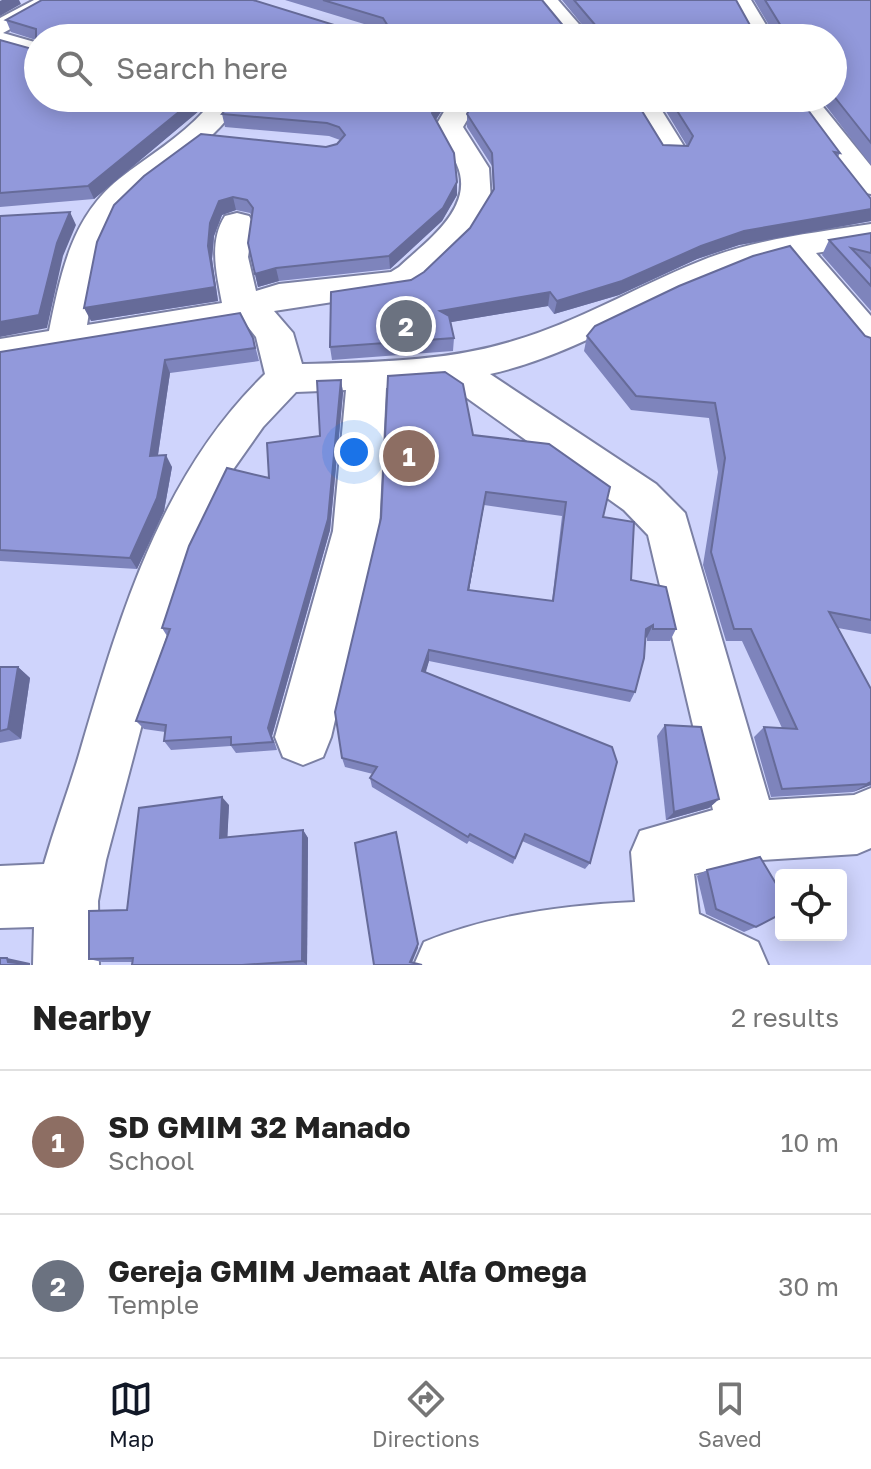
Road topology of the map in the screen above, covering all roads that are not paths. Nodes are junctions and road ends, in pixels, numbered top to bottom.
1 (546, 0) edge
2 (740, 0) edge
3 (46, 1) edge
4 (567, 24) edge
5 (754, 24) edge
6 (0, 27) edge
7 (0, 40) edge
8 (24, 47) edge
9 (219, 112) edge
10 (456, 112) edge
11 (648, 112) edge
12 (811, 112) edge
13 (825, 132) junction
14 (856, 132) edge
15 (672, 151) edge
16 (871, 185) edge
17 (237, 223) dead end
18 (871, 234) edge
19 (793, 247) junction
20 (248, 311) junction
21 (871, 340) edge
22 (65, 343) junction
23 (0, 352) edge
24 (451, 367) junction
25 (367, 375) junction
26 (286, 378) junction
27 (303, 737) dead end
28 (871, 817) edge
29 (748, 831) junction
30 (68, 894) junction
31 (0, 897) edge
32 (670, 933) junction
33 (66, 965) edge
34 (447, 965) edge
35 (735, 965) edge

1 - 4 street
2 - 5 street
3 - 6 street
7 - 8 street
9 - 22 street
10 - 20 street
11 - 15 street
12 - 13 street
13 - 14 street
13 - 16 street
17 - 20 street
18 - 19 street
19 - 21 street
19 - 24 street
20 - 22 street
20 - 26 street
22 - 23 street
24 - 25 street
24 - 29 street
25 - 26 street
25 - 27 street
26 - 30 street
28 - 29 street
29 - 32 street
30 - 31 street
30 - 33 street
32 - 34 street
32 - 35 street

